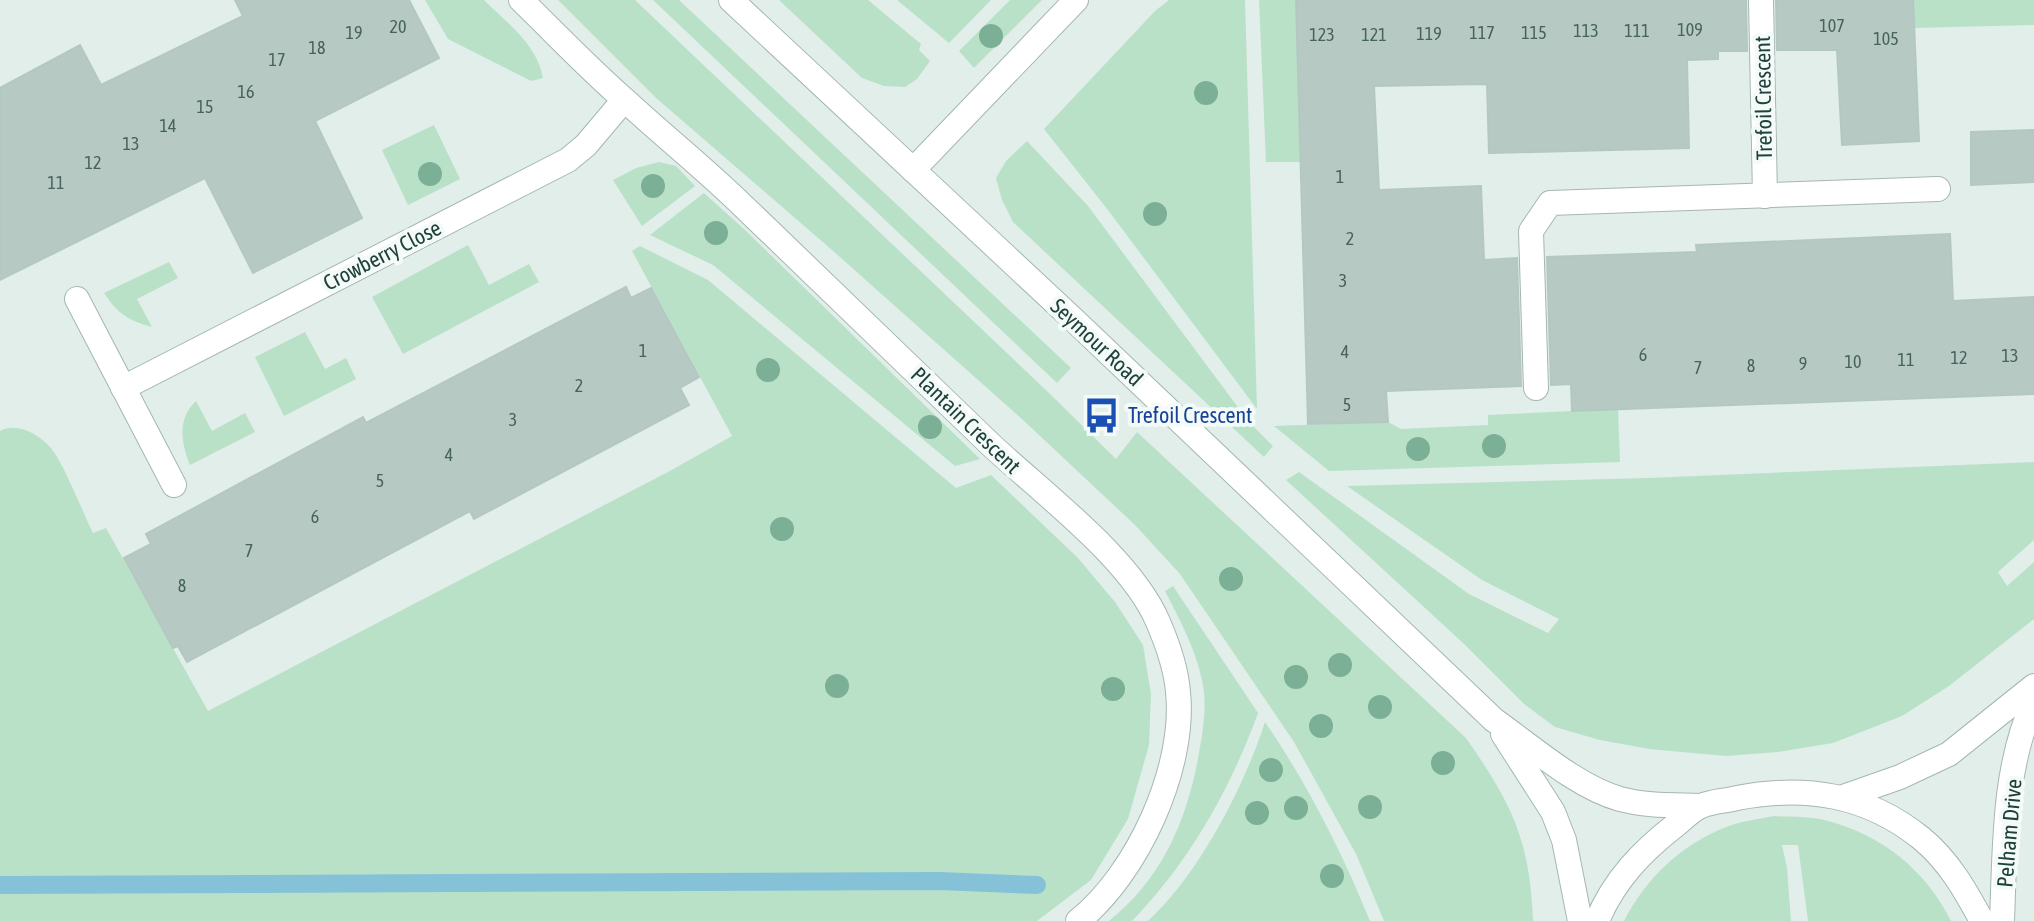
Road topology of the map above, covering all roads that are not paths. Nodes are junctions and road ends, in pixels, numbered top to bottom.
1 (521, 0) edge
2 (731, 0) edge
3 (1076, 0) edge
4 (1761, 0) edge
5 (624, 100) junction
6 (913, 170) junction
7 (1938, 189) dead end
8 (1765, 196) junction
9 (77, 299) dead end
10 (123, 388) junction
11 (1536, 388) dead end
12 (174, 485) dead end
13 (2034, 686) edge
14 (2034, 701) edge
15 (1494, 720) junction
16 (1843, 797) junction
17 (1700, 806) junction
18 (1078, 921) edge
19 (1580, 921) edge
20 (1597, 921) edge
21 (1982, 921) edge
22 (2002, 921) edge

1 - 5 street, Plantain Crescent
2 - 6 street, Seymour Road
3 - 6 street
4 - 8 street, Trefoil Crescent
5 - 10 street, Crowberry Close
5 - 18 street, Plantain Crescent
6 - 15 street, Seymour Road
7 - 8 street
8 - 11 street
9 - 10 street
10 - 12 street
13 - 16 street
14 - 22 street, Pelham Drive
15 - 17 street, Seymour Road
15 - 19 street, Seymour Road
16 - 17 street, Seymour Road
16 - 21 street
17 - 20 street

